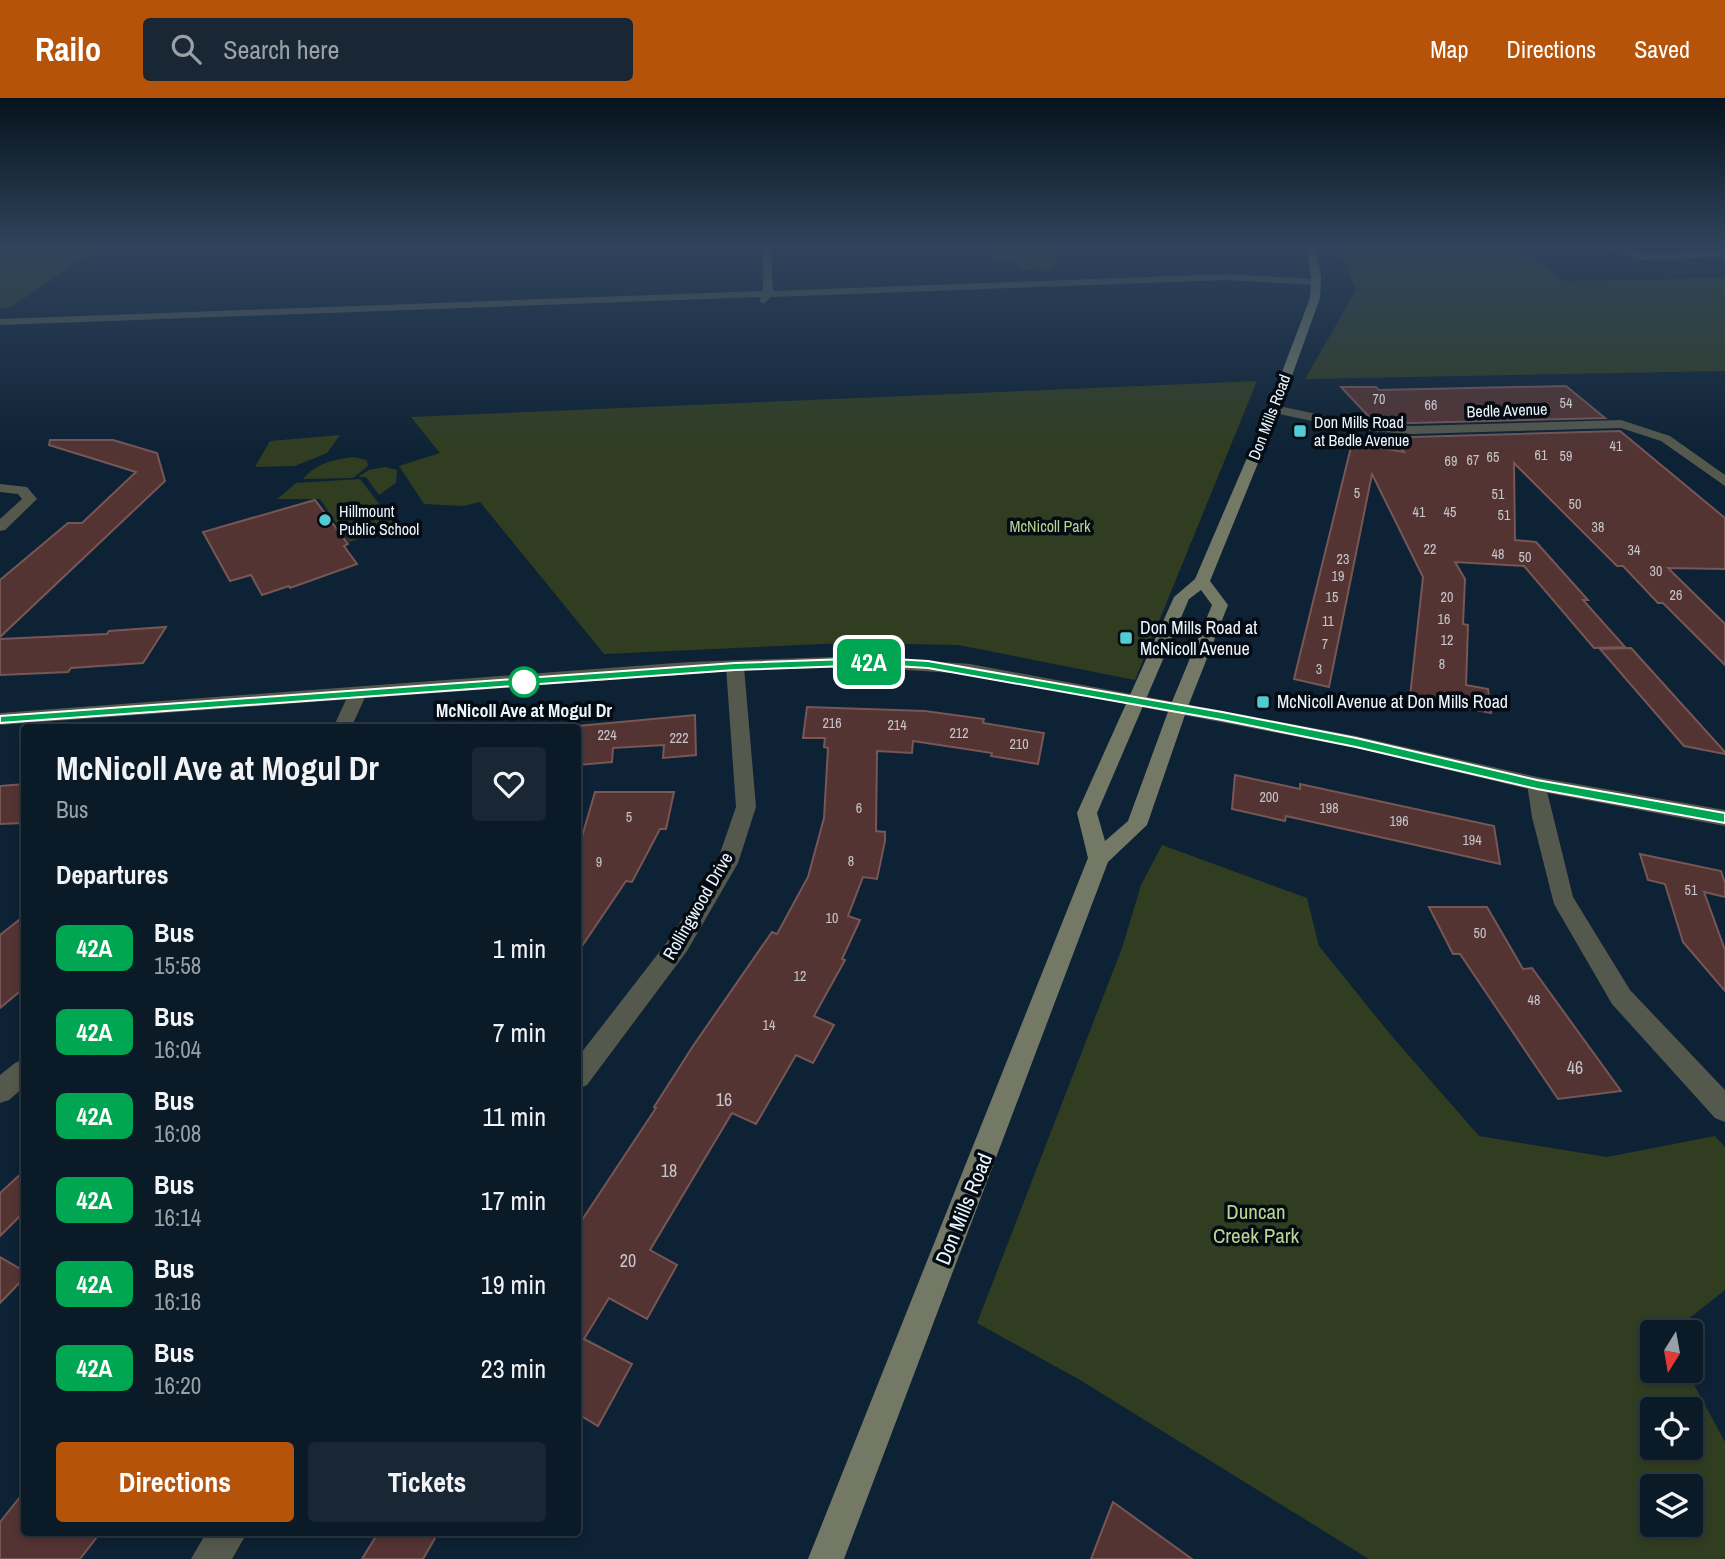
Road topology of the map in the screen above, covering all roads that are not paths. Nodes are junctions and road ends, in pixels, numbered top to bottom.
1 (178, 316) edge
2 (292, 316) edge
3 (1308, 316) edge
4 (0, 322) edge
5 (0, 328) edge
6 (1274, 409) junction
7 (1725, 482) edge
8 (0, 488) edge
9 (0, 527) edge
10 (1202, 581) junction
11 (735, 667) junction
12 (358, 693) junction
13 (1136, 700) junction
14 (1178, 709) junction
15 (0, 719) edge
16 (344, 724) edge
17 (1537, 784) junction
18 (1725, 818) edge
19 (1099, 858) junction
20 (581, 1073) edge
21 (21, 1074) edge
22 (0, 1091) edge
23 (1725, 1109) edge
24 (227, 1536) edge
25 (209, 1559) edge
26 (826, 1559) edge

1 - 4 street
2 - 5 street
3 - 6 main road, Don Mills Road
6 - 7 street, Bedle Avenue
6 - 10 main road, Don Mills Road
8 - 9 street
10 - 13 main road, Don Mills Road
10 - 14 main road, Don Mills Road
11 - 12 street
11 - 13 street
11 - 20 street, Rollingwood Drive
12 - 15 street
12 - 16 street
13 - 14 street
13 - 19 main road, Don Mills Road
14 - 17 street
14 - 19 main road, Don Mills Road
17 - 18 street
17 - 23 street
19 - 26 main road, Don Mills Road
21 - 22 street
24 - 25 street

